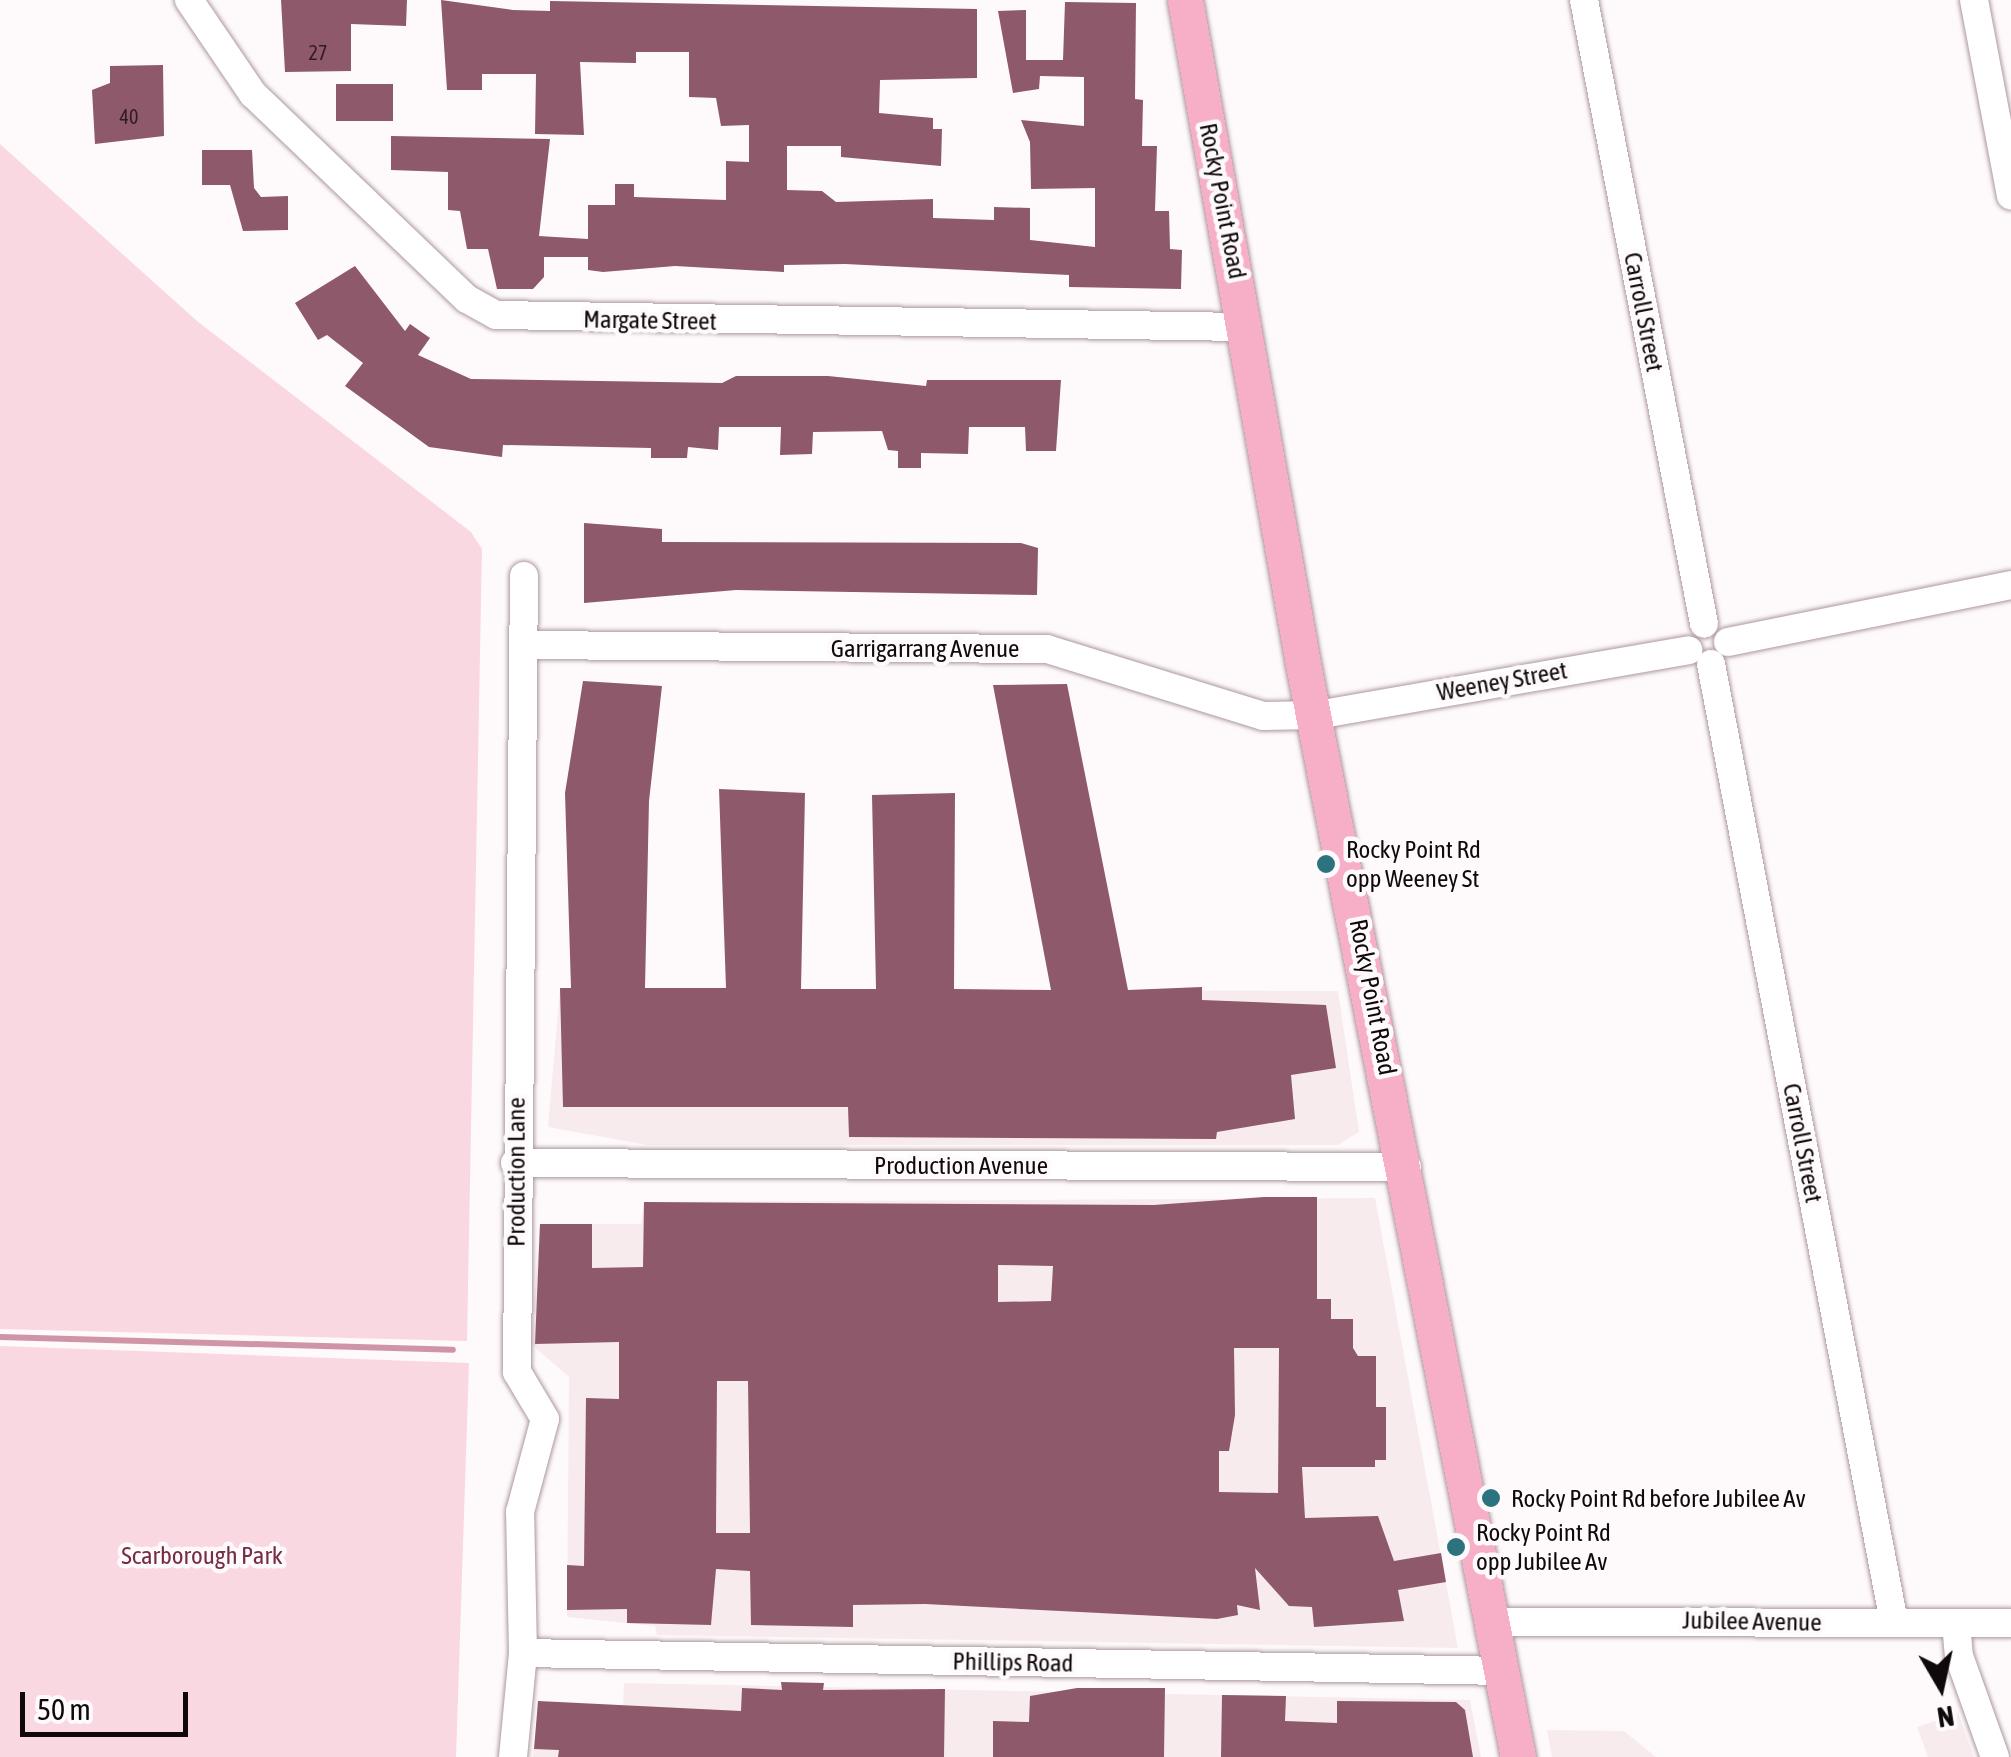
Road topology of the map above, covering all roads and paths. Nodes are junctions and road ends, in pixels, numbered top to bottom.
1 (189, 0) edge
2 (1185, 0) edge
3 (1584, 0) edge
4 (1974, 0) edge
5 (2011, 196) edge
6 (1247, 327) junction
7 (524, 576) dead end
8 (2011, 585) edge
9 (523, 645) junction
10 (1709, 652) junction
11 (1316, 715) junction
12 (515, 1163) junction
13 (1406, 1167) junction
14 (1493, 1622) junction
15 (1894, 1622) junction
16 (1956, 1623) junction
17 (2011, 1623) edge
18 (524, 1652) junction
19 (1502, 1671) junction
20 (513, 1757) edge
21 (1518, 1757) edge
22 (1995, 1757) edge

1 - 6 street, Margate Street
2 - 6 main road, Rocky Point Road
3 - 10 street, Carroll Street
4 - 5 street
6 - 11 main road, Rocky Point Road
7 - 9 street, Production Lane
8 - 10 street, Weeney Street
9 - 11 street, Garrigarrang Avenue
9 - 12 street, Production Lane
10 - 11 street, Weeney Street
10 - 15 street, Carroll Street
11 - 13 main road, Rocky Point Road
12 - 13 street, Production Avenue
12 - 18 street, Production Lane
13 - 14 main road, Rocky Point Road
14 - 15 street, Jubilee Avenue
14 - 19 main road, Rocky Point Road
15 - 16 street, Jubilee Avenue
16 - 17 street, Jubilee Avenue
16 - 22 street
18 - 19 street, Phillips Road
18 - 20 street, Production Lane
19 - 21 main road, Rocky Point Road

